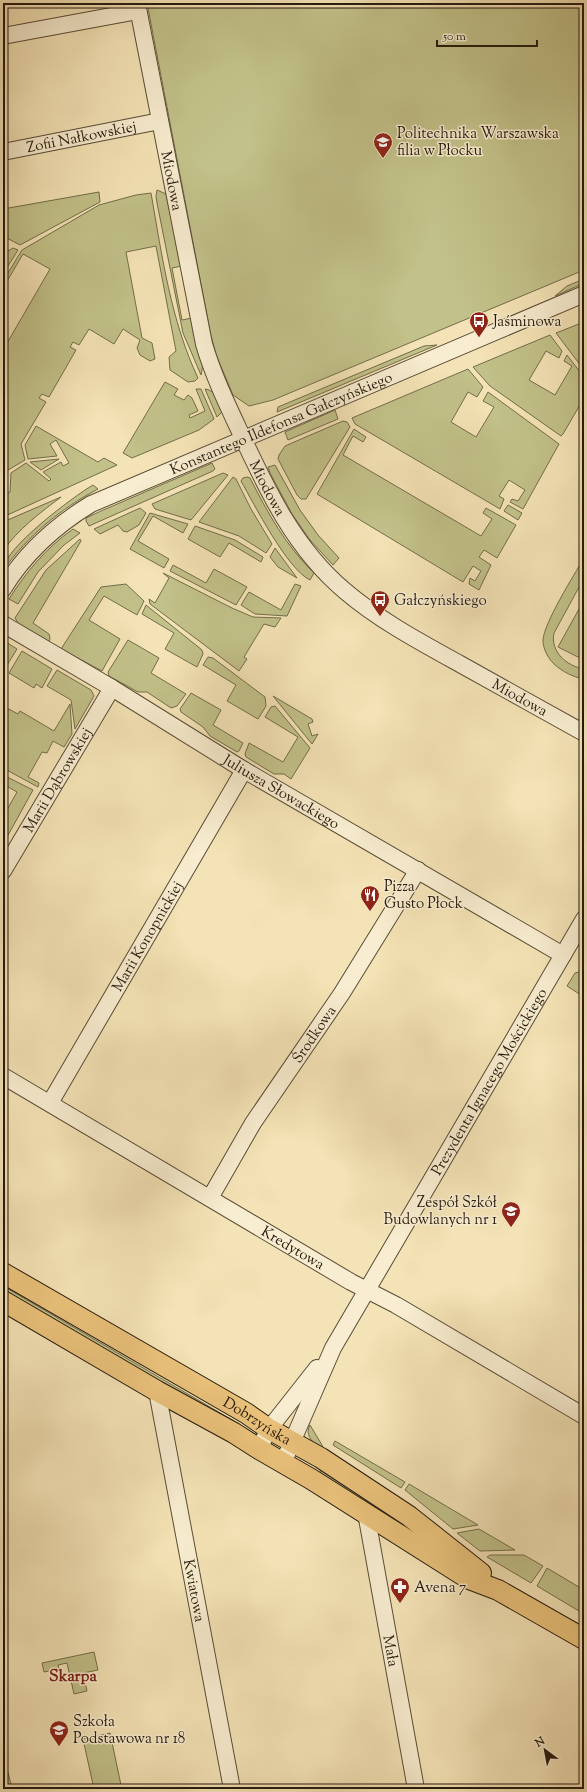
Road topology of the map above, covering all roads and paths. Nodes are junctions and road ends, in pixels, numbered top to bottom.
1 (138, 7) edge
2 (3, 36) edge
3 (160, 121) junction
4 (3, 152) edge
5 (584, 294) edge
6 (243, 438) junction
7 (3, 589) edge
8 (3, 624) edge
9 (112, 688) junction
10 (584, 733) edge
11 (244, 770) junction
12 (418, 870) junction
13 (3, 871) edge
14 (584, 919) edge
15 (563, 955) junction
16 (3, 1076) edge
17 (50, 1103) junction
18 (210, 1198) junction
19 (3, 1273) edge
20 (366, 1290) junction
21 (3, 1301) edge
22 (333, 1348) junction
23 (157, 1391) junction
24 (584, 1416) edge
25 (269, 1429) junction
26 (292, 1443) junction
27 (259, 1449) junction
28 (283, 1463) junction
29 (366, 1513) junction
30 (498, 1590) junction
31 (584, 1639) edge
32 (232, 1789) edge
33 (416, 1789) edge

1 - 2 street
1 - 3 street, Miodowa
3 - 4 street, Zofii Nałkowskiej
3 - 6 street, Miodowa
5 - 6 street, Konstantego Ildefonsa Gałczyńskiego
6 - 7 street, Konstantego Ildefonsa Gałczyńskiego
6 - 10 street, Miodowa
8 - 9 street, Juliusza Słowackiego
9 - 11 street, Juliusza Słowackiego
9 - 13 street, Marii Dąbrowskiej
11 - 12 street, Juliusza Słowackiego
11 - 17 street, Marii Konopnickiej
12 - 15 street, Juliusza Słowackiego
12 - 18 street, Środkowa
14 - 15 street, Prezydenta Ignacego Mościckiego
15 - 20 street, Prezydenta Ignacego Mościckiego
16 - 17 street, Kredytowa
17 - 18 street, Kredytowa
18 - 20 street, Kredytowa
19 - 25 main road, Dobrzyńska
20 - 22 street, Prezydenta Ignacego Mościckiego
20 - 24 street, Kredytowa
21 - 23 main road, Dobrzyńska
22 - 25 street, Prezydenta Ignacego Mościckiego
22 - 26 street, Prezydenta Ignacego Mościckiego
23 - 27 main road, Dobrzyńska
23 - 32 street, Kwiatowa
25 - 26 main road, Dobrzyńska
25 - 27 street, Prezydenta Ignacego Mościckiego
26 - 28 street, Prezydenta Ignacego Mościckiego
26 - 30 main road, Dobrzyńska
27 - 28 main road, Dobrzyńska
28 - 29 main road, Dobrzyńska
29 - 30 main road, Dobrzyńska
29 - 33 street, Mała
30 - 31 main road, Dobrzyńska

